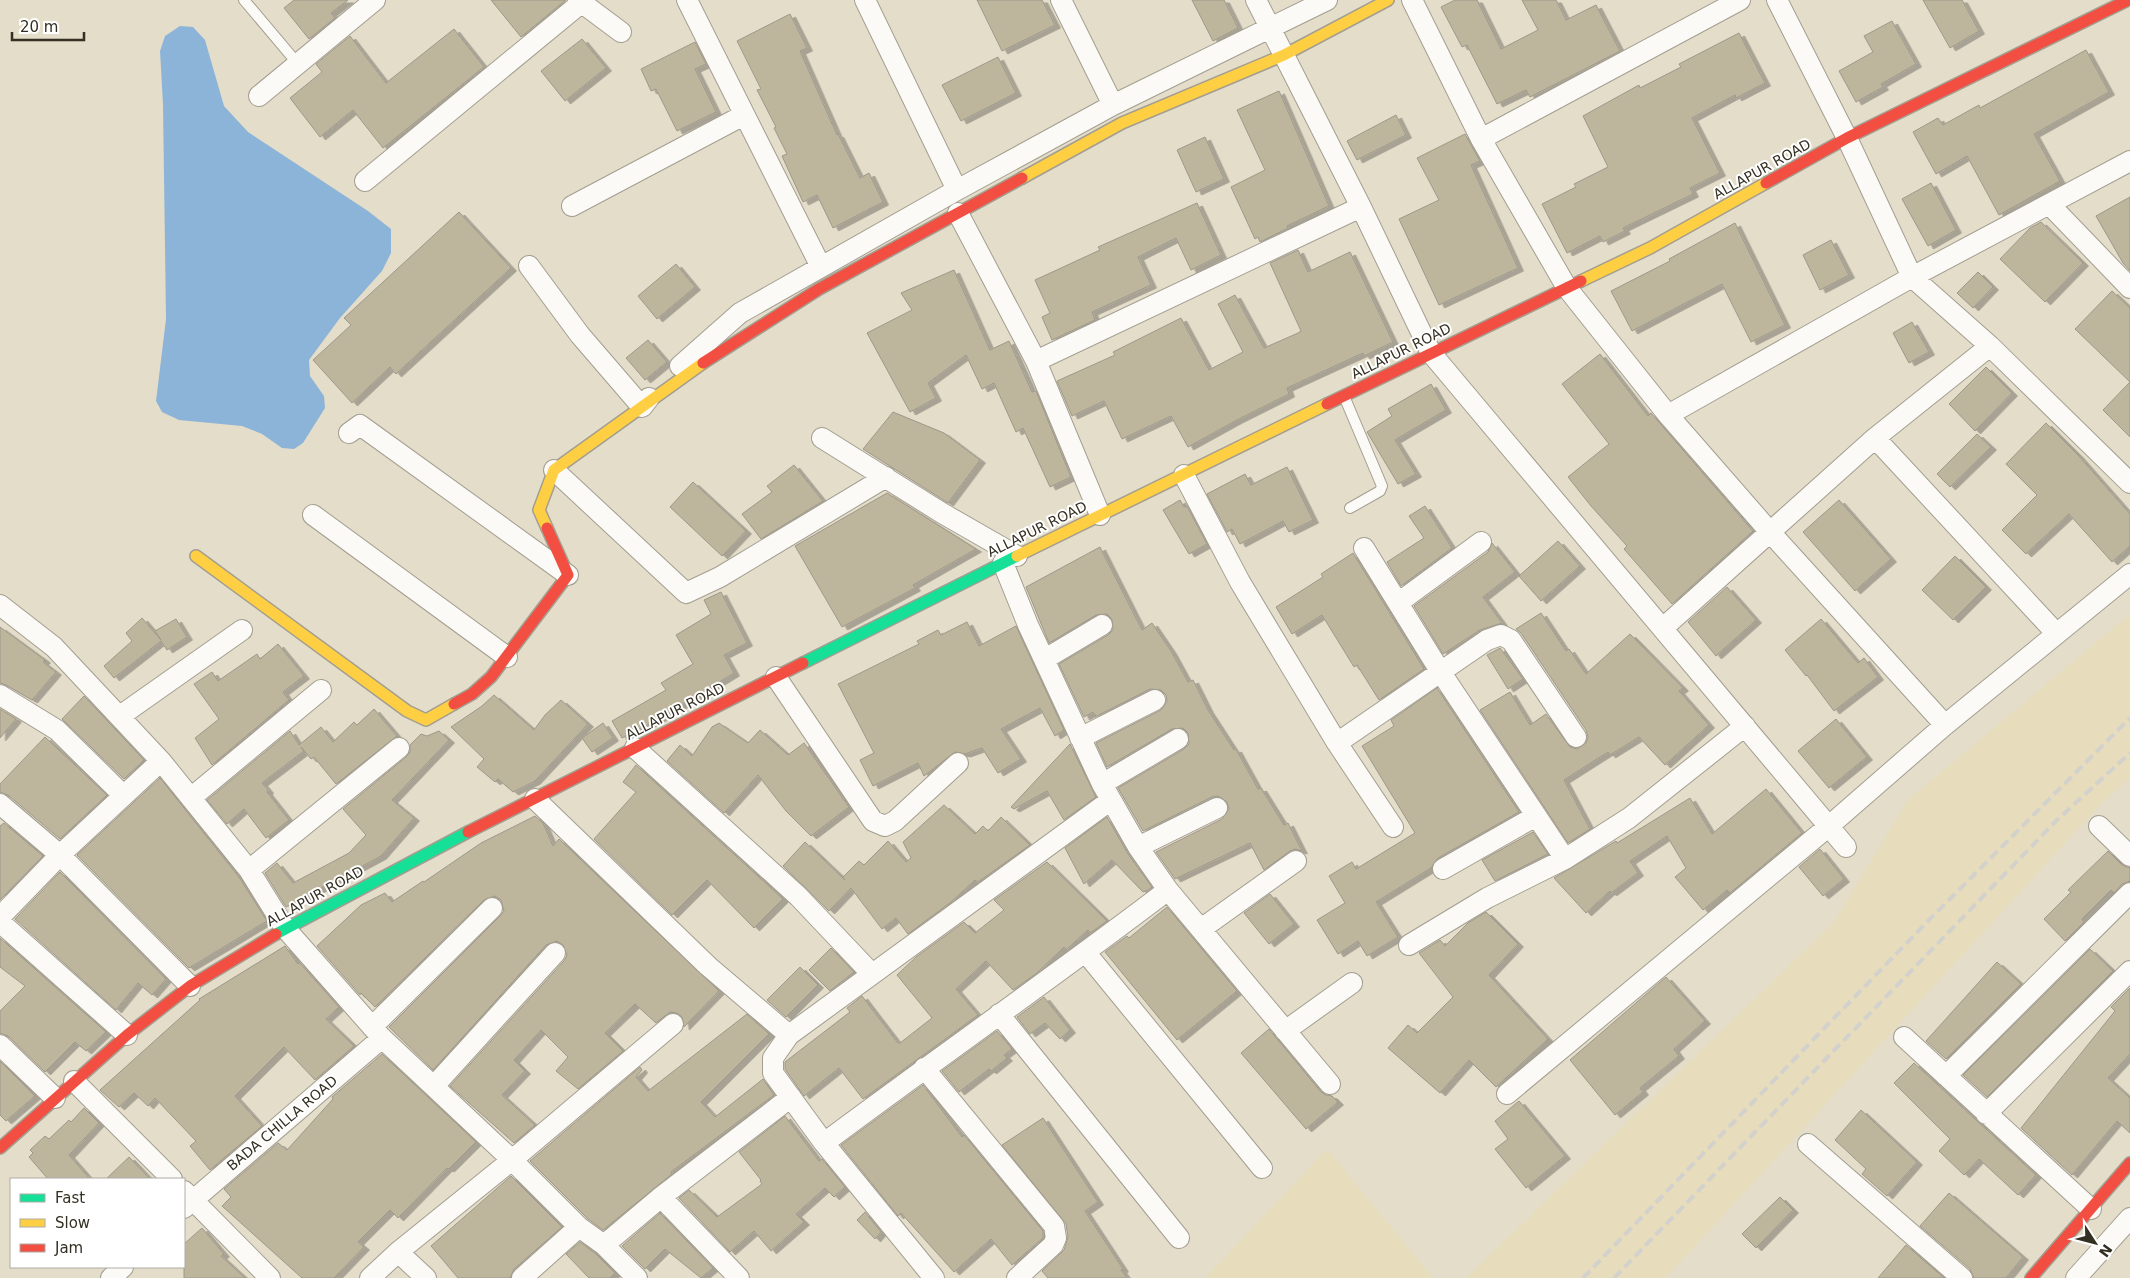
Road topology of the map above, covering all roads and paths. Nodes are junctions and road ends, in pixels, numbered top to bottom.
1 (244, 0) edge
2 (375, 0) edge
3 (687, 0) edge
4 (865, 0) edge
5 (1061, 0) edge
6 (1256, 0) edge
7 (1327, 0) edge
8 (1388, 0) edge
9 (1412, 0) edge
10 (1740, 0) edge
11 (1777, 0) edge
12 (2128, 0) edge
13 (579, 2) edge
14 (1271, 28) junction
15 (622, 32) dead end
16 (1284, 56) junction
17 (298, 64) junction
18 (259, 96) dead end
19 (1113, 105) junction
20 (744, 115) junction
21 (1847, 138) junction
22 (1481, 139) junction
23 (2130, 161) edge
24 (365, 181) dead end
25 (957, 190) junction
26 (2049, 204) junction
27 (572, 206) dead end
28 (1361, 207) junction
29 (958, 213) junction
30 (529, 266) dead end
31 (821, 267) junction
32 (1912, 277) junction
33 (1567, 288) junction
34 (2130, 288) edge
35 (1990, 346) junction
36 (1431, 353) junction
37 (1036, 361) junction
38 (1344, 396) junction
39 (642, 407) junction
40 (1668, 415) junction
41 (349, 433) dead end
42 (822, 438) dead end
43 (1875, 438) junction
44 (554, 470) junction
45 (1184, 475) junction
46 (886, 477) junction
47 (2130, 482) edge
48 (1350, 508) dead end
49 (1100, 514) junction
50 (313, 515) dead end
51 (1770, 532) junction
52 (1481, 542) dead end
53 (1364, 548) dead end
54 (196, 556) dead end
55 (1010, 559) junction
56 (2130, 574) edge
57 (568, 575) junction
58 (1398, 603) junction
59 (0, 604) edge
60 (1102, 625) dead end
61 (1663, 628) junction
62 (242, 630) dead end
63 (2056, 633) junction
64 (507, 657) junction
65 (1045, 659) junction
66 (1440, 671) junction
67 (776, 677) junction
68 (321, 690) dead end
69 (0, 695) edge
70 (1155, 700) dead end
71 (120, 716) junction
72 (1945, 724) junction
73 (1745, 726) junction
74 (1080, 738) junction
75 (1576, 738) dead end
76 (1178, 739) dead end
77 (1337, 743) junction
78 (399, 748) dead end
79 (636, 748) junction
80 (161, 761) junction
81 (958, 763) dead end
82 (1106, 792) junction
83 (123, 795) junction
84 (192, 796) junction
85 (535, 798) junction
86 (0, 804) edge
87 (1217, 808) dead end
88 (1536, 816) junction
89 (1829, 826) junction
90 (2099, 826) dead end
91 (1393, 827) dead end
92 (1138, 846) junction
93 (1846, 847) dead end
94 (60, 856) junction
95 (2130, 856) edge
96 (1566, 859) junction
97 (1296, 861) dead end
98 (1443, 869) dead end
99 (249, 870) junction
100 (1168, 890) junction
101 (2130, 892) edge
102 (492, 908) dead end
103 (0, 917) edge
104 (0, 922) edge
105 (285, 928) junction
106 (1200, 929) junction
107 (1409, 945) dead end
108 (555, 953) dead end
109 (1086, 953) junction
110 (2130, 971) edge
111 (871, 973) junction
112 (1352, 983) dead end
113 (190, 986) junction
114 (999, 1014) junction
115 (673, 1024) dead end
116 (1285, 1031) junction
117 (377, 1032) junction
118 (127, 1035) junction
119 (789, 1035) junction
120 (1904, 1037) dead end
121 (0, 1045) edge
122 (924, 1068) junction
123 (1946, 1076) junction
124 (74, 1081) junction
125 (1330, 1084) dead end
126 (434, 1086) junction
127 (1507, 1094) dead end
128 (791, 1097) junction
129 (55, 1098) junction
130 (1986, 1114) junction
131 (824, 1142) junction
132 (1808, 1144) dead end
133 (0, 1148) edge
134 (512, 1160) junction
135 (2130, 1162) edge
136 (1262, 1168) dead end
137 (171, 1178) edge
138 (661, 1197) junction
139 (187, 1199) edge
140 (2091, 1209) junction
141 (2130, 1218) edge
142 (579, 1226) junction
143 (1178, 1238) dead end
144 (604, 1246) junction
145 (398, 1252) junction
146 (122, 1268) edge
147 (111, 1278) edge
148 (270, 1278) edge
149 (370, 1278) edge
150 (426, 1278) edge
151 (522, 1278) edge
152 (637, 1278) edge
153 (739, 1278) edge
154 (934, 1278) edge
155 (1017, 1278) edge
156 (1962, 1278) edge
157 (2031, 1278) edge
158 (2076, 1278) edge

1 - 17 lane
2 - 17 street
3 - 20 street
4 - 25 street
5 - 19 street
6 - 14 street
7 - 14 street
8 - 16 main road
9 - 22 street
10 - 22 street
11 - 21 street
12 - 21 main road, ALLAPUR ROAD
13 - 15 street
13 - 24 street
14 - 16 street
14 - 19 street
16 - 28 street
16 - 29 main road
17 - 18 street
19 - 25 street
20 - 27 street
20 - 31 street
21 - 32 street
21 - 33 main road, ALLAPUR ROAD
22 - 33 street
23 - 26 street
25 - 31 street
26 - 32 street
26 - 34 street
28 - 36 street
28 - 37 street
29 - 37 street
29 - 39 main road
30 - 39 street
31 - 39 street
32 - 35 street
32 - 40 street
33 - 36 main road, ALLAPUR ROAD
33 - 40 street
35 - 43 street
35 - 47 street
36 - 38 main road, ALLAPUR ROAD
36 - 61 street
37 - 49 street
38 - 45 main road, ALLAPUR ROAD
38 - 48 lane
39 - 44 main road
40 - 51 street
41 - 57 street
42 - 46 street
43 - 51 street
43 - 63 street
44 - 46 street
44 - 57 main road
45 - 49 main road, ALLAPUR ROAD
45 - 77 street
46 - 55 street
49 - 55 main road, ALLAPUR ROAD
50 - 64 street
51 - 61 street
51 - 72 street
52 - 58 street
53 - 58 street
54 - 64 main road
55 - 65 street
55 - 67 main road, ALLAPUR ROAD
56 - 63 street
57 - 64 main road
58 - 66 street
59 - 71 street
60 - 65 street
61 - 73 street
62 - 71 street
63 - 72 street
65 - 74 street
66 - 75 street
66 - 77 street
66 - 88 street
67 - 79 main road, ALLAPUR ROAD
67 - 81 street
68 - 84 street
69 - 83 street
70 - 74 street
71 - 80 street
72 - 89 street
73 - 89 street
73 - 96 street
74 - 82 street
76 - 82 street
77 - 91 street
78 - 99 street
79 - 85 main road, ALLAPUR ROAD
79 - 111 street
80 - 83 street
80 - 84 street
82 - 92 street
82 - 111 street
83 - 94 street
84 - 99 street
85 - 105 main road, ALLAPUR ROAD
85 - 119 street
86 - 94 street
87 - 92 street
88 - 96 street
88 - 98 street
89 - 93 street
89 - 127 street
90 - 95 street
92 - 100 street
94 - 103 street
94 - 113 street
96 - 107 street
97 - 106 street
99 - 105 street
100 - 106 street
100 - 109 street
101 - 123 street
102 - 117 street, BADA CHILLA ROAD
104 - 118 street
105 - 113 main road, ALLAPUR ROAD
105 - 117 street
106 - 116 street
108 - 126 street
109 - 114 street
109 - 136 street
110 - 130 street
111 - 119 street
112 - 116 street
113 - 118 main road, ALLAPUR ROAD
114 - 122 street
114 - 143 street
115 - 134 street
116 - 125 street
117 - 126 street
117 - 139 street, BADA CHILLA ROAD
118 - 124 main road, ALLAPUR ROAD
119 - 128 street
120 - 123 street
121 - 129 street
122 - 131 street
122 - 155 street
123 - 130 street
124 - 129 main road, ALLAPUR ROAD
124 - 137 street
126 - 134 street
128 - 131 street
128 - 138 street
129 - 133 main road, ALLAPUR ROAD
130 - 140 street
131 - 154 street
132 - 156 street
134 - 142 street
134 - 145 street
135 - 140 main road
138 - 144 street
138 - 153 street
139 - 148 street
140 - 157 main road
141 - 158 street
142 - 144 street
142 - 151 street
144 - 152 street
145 - 149 street
145 - 150 street
146 - 147 street

